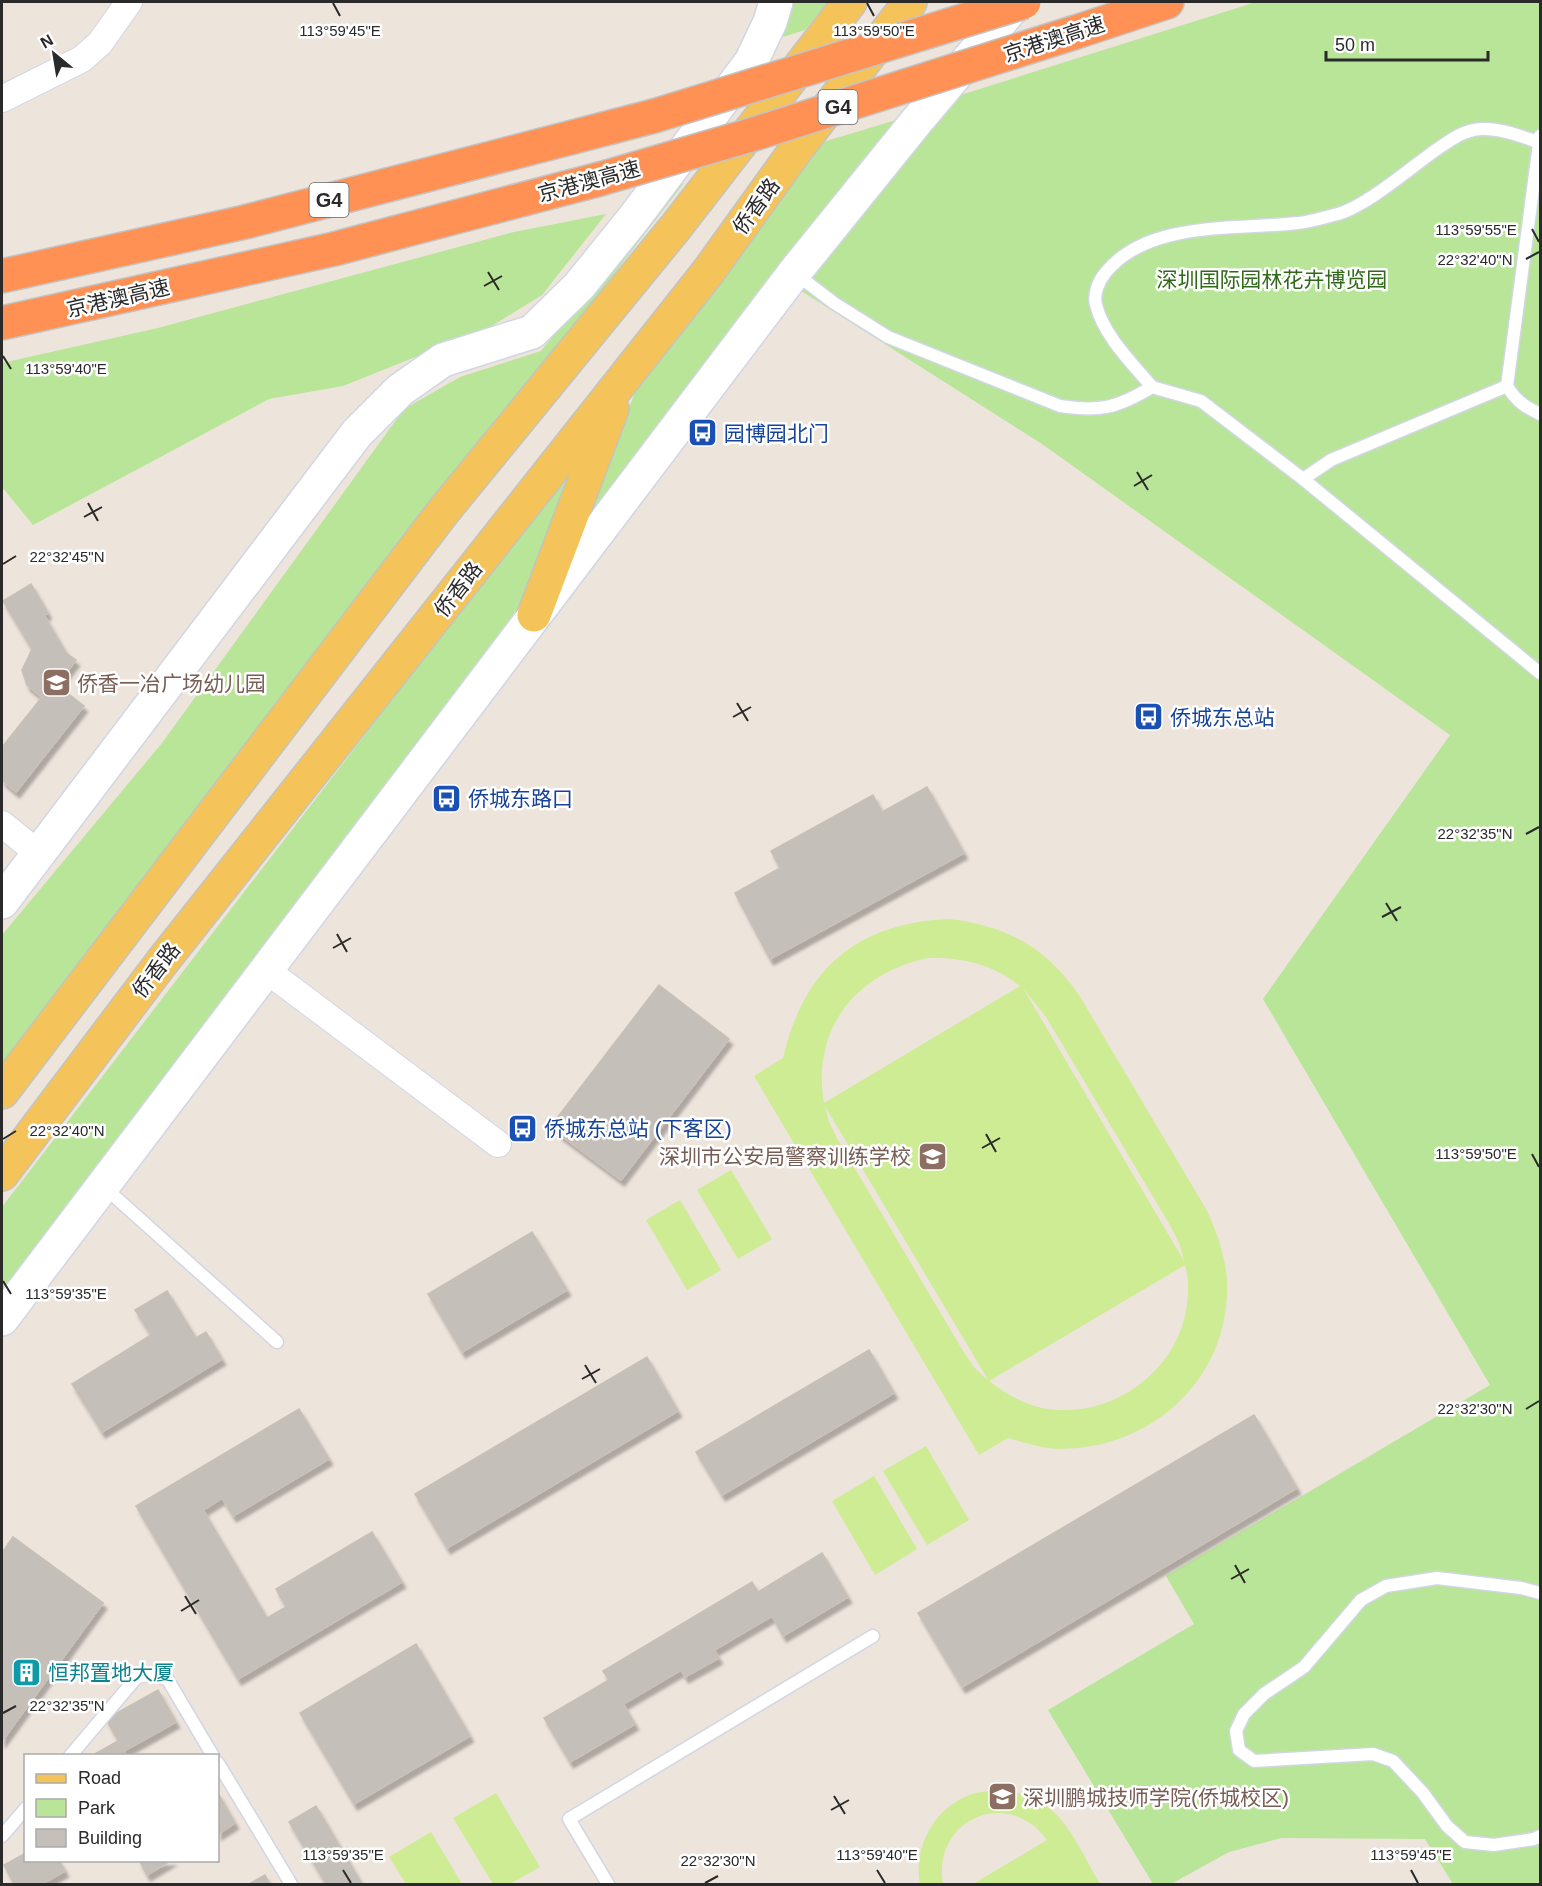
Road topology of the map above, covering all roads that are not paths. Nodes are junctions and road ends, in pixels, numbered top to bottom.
1 (129, 2) edge
2 (776, 2) edge
3 (850, 2) edge
4 (910, 2) edge
5 (1017, 2) edge
6 (1024, 2) edge
7 (1167, 2) edge
8 (2, 99) edge
9 (1539, 139) edge
10 (794, 273) junction
11 (2, 276) edge
12 (2, 323) edge
13 (623, 381) junction
14 (1507, 386) junction
15 (1152, 387) junction
16 (1540, 414) edge
17 (1303, 479) junction
18 (534, 615) junction
19 (1540, 673) edge
20 (2, 824) edge
21 (38, 853) junction
22 (2, 902) edge
23 (266, 970) junction
24 (2, 1092) edge
25 (498, 1144) dead end
26 (2, 1174) edge
27 (102, 1185) junction
28 (2, 1319) edge
29 (277, 1342) dead end
30 (1540, 1593) edge
31 (873, 1636) dead end
32 (71, 1754) edge
33 (212, 1754) edge
34 (219, 1765) edge
35 (24, 1810) edge
36 (2, 1836) edge
37 (1540, 1836) edge
38 (291, 1884) edge
39 (608, 1884) edge

1 - 8 street
2 - 21 main road
3 - 24 main road
4 - 13 main road, 侨香路
5 - 10 main road
6 - 11 highway, G4, bridge
7 - 12 highway, 京港澳高速 / G4, bridge
9 - 14 lane
9 - 15 lane
10 - 15 lane
10 - 18 main road
13 - 18 main road
13 - 26 main road, 侨香路
14 - 16 lane
14 - 17 lane
15 - 17 lane
17 - 19 lane
18 - 23 main road
20 - 21 street
21 - 22 main road
23 - 25 street
23 - 27 main road
27 - 28 main road
27 - 29 lane
30 - 37 lane
31 - 39 lane
32 - 33 lane
34 - 38 lane
35 - 36 lane

